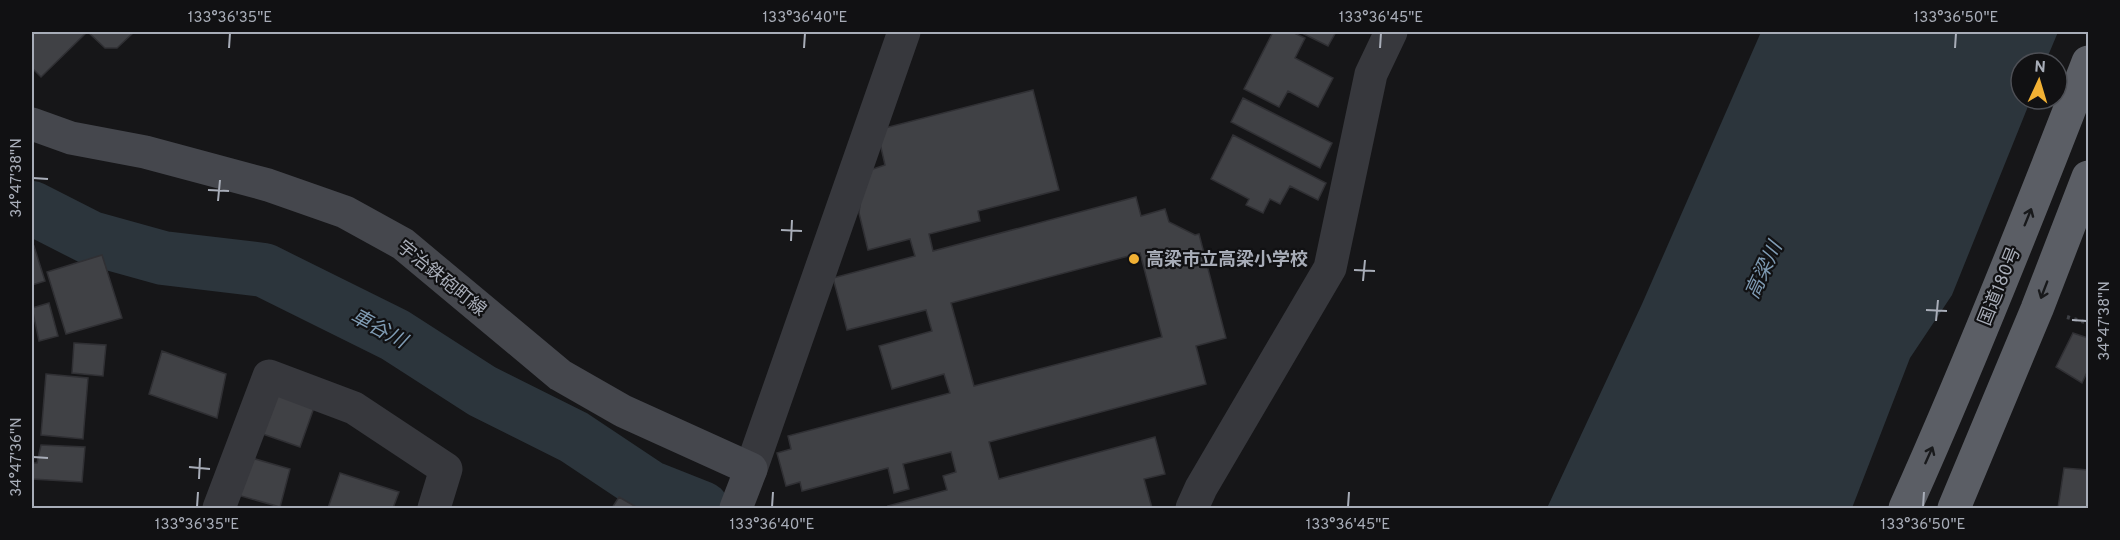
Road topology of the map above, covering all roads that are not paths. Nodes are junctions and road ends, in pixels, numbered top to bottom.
1 (904, 32) edge
2 (1391, 32) edge
3 (2088, 62) edge
4 (32, 124) edge
5 (2088, 177) edge
6 (743, 490) edge
7 (219, 508) edge
8 (434, 508) edge
9 (1192, 508) edge
10 (1905, 508) edge
11 (1954, 508) edge

1 - 6 street
2 - 9 street
10 -> 3 highway, 国道180号
4 - 6 main road, 宇治鉄砲町線
5 -> 11 highway
7 - 8 street

